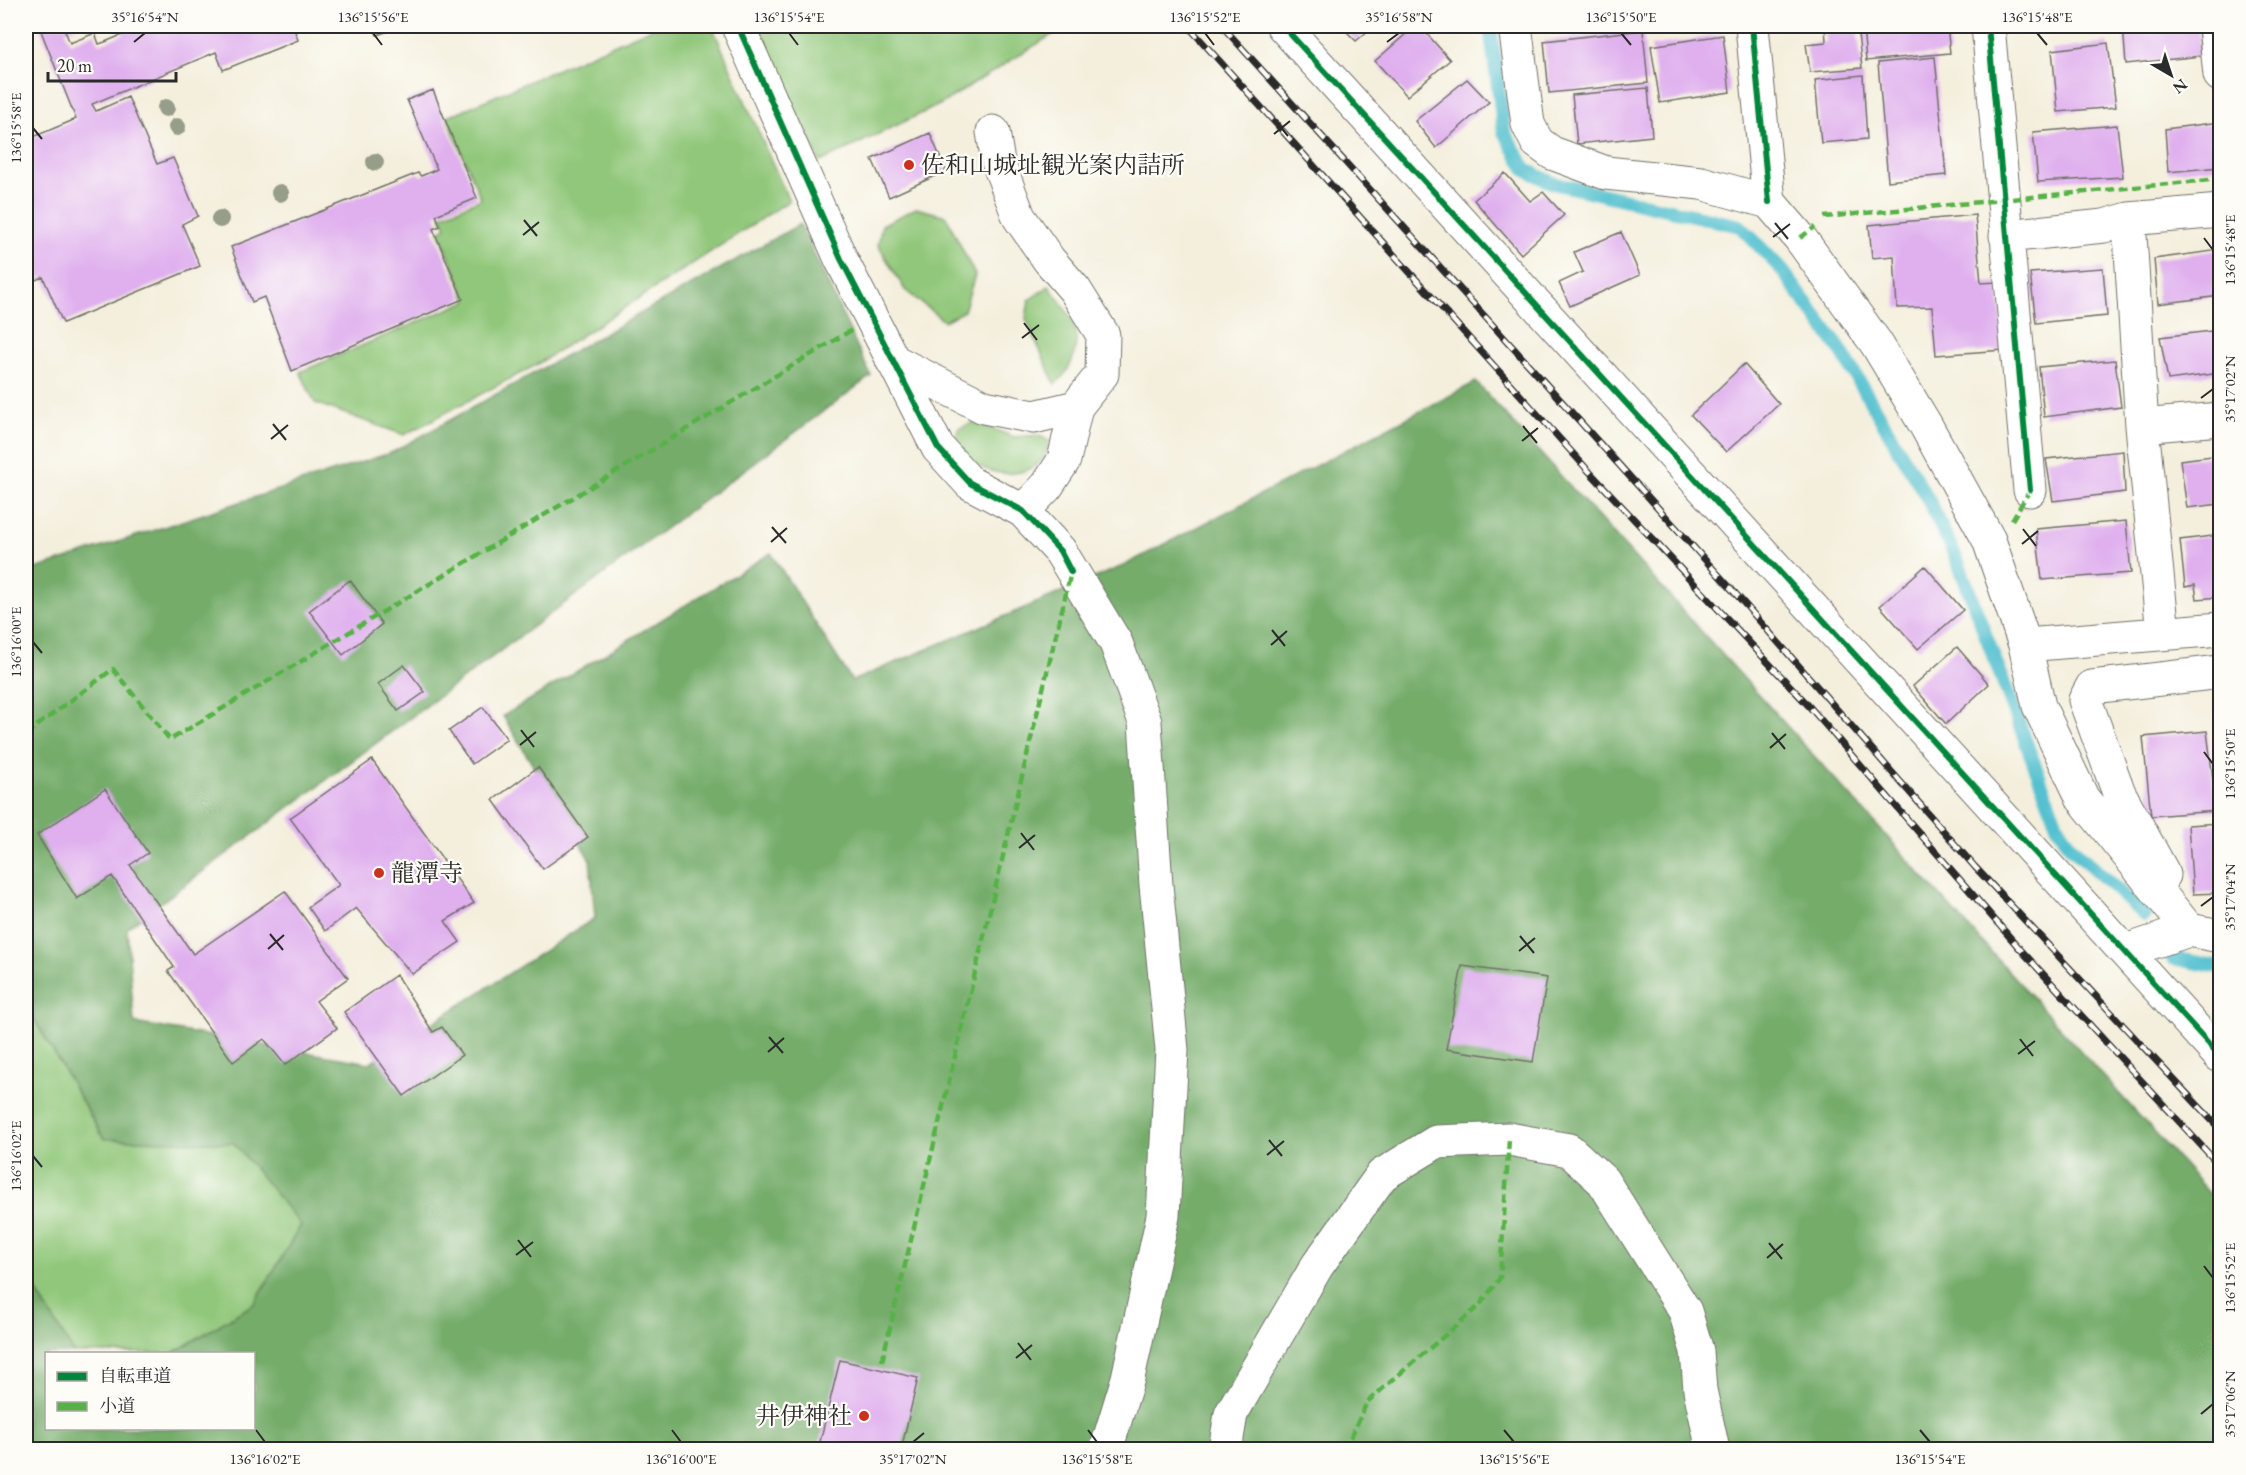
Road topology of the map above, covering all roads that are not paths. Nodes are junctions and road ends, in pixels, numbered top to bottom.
1 (738, 26) edge
2 (1283, 26) edge
3 (1515, 26) edge
4 (1752, 26) edge
5 (1988, 26) edge
6 (2215, 26) edge
7 (2220, 75) edge
8 (993, 132) dead end
9 (1769, 202) junction
10 (2220, 211) edge
11 (2129, 219) junction
12 (2006, 236) junction
13 (892, 360) junction
14 (1076, 407) junction
15 (2220, 419) edge
16 (2142, 426) junction
17 (2030, 490) dead end
18 (1023, 510) junction
19 (2220, 628) edge
20 (2163, 633) junction
21 (2025, 645) junction
22 (2220, 672) edge
23 (2205, 933) edge
24 (2126, 951) junction
25 (2220, 1056) edge
26 (1106, 1449) edge
27 (1225, 1449) edge
28 (1713, 1449) edge

1 - 13 street
2 - 24 street
3 - 9 street
4 - 9 street
5 - 12 street
6 - 7 street
8 - 14 street
9 - 21 street
10 - 11 street
11 - 12 street
11 - 16 street
12 - 17 street
13 - 14 street
13 - 18 street
14 - 18 street
15 - 16 street
16 - 20 street
18 - 26 street
19 - 20 street
20 - 21 street
21 - 23 street
22 - 23 street
23 - 24 street
24 - 25 street
27 - 28 street

